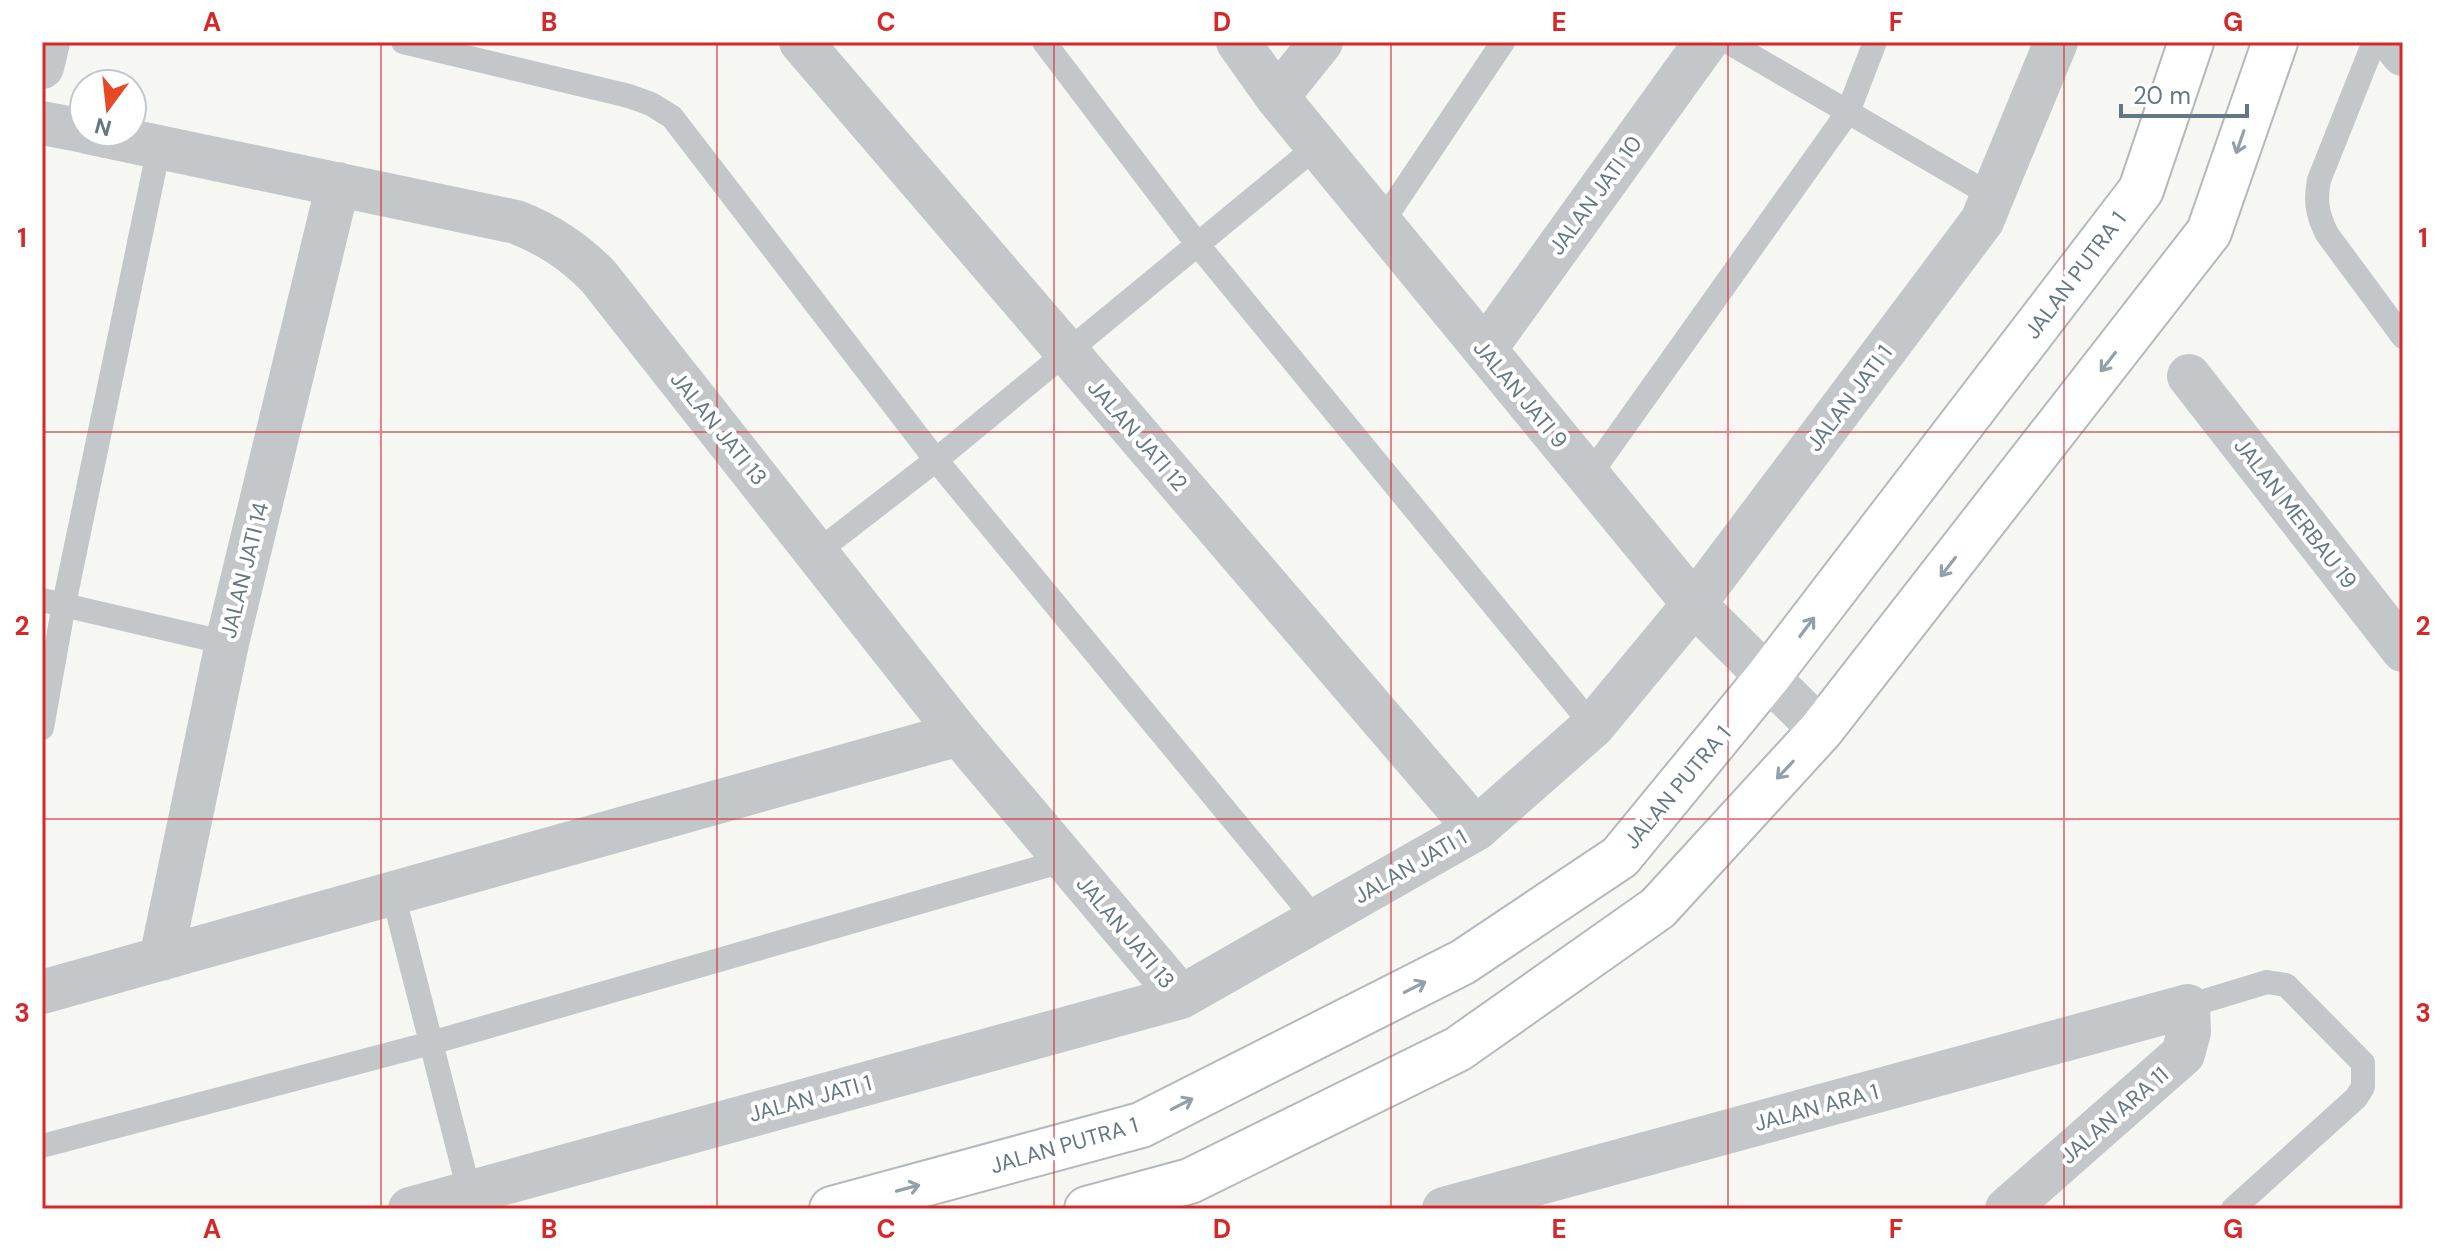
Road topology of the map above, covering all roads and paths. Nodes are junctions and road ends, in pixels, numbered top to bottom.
1 (48, 42) edge
2 (403, 42) edge
3 (801, 42) edge
4 (1044, 42) edge
5 (1238, 42) edge
6 (1321, 42) edge
7 (1503, 42) edge
8 (1706, 42) edge
9 (1728, 42) edge
10 (1875, 42) edge
11 (2056, 42) edge
12 (2191, 42) edge
13 (2275, 42) edge
14 (2374, 42) edge
15 (2393, 42) edge
16 (2403, 54) edge
17 (42, 67) edge
18 (1277, 97) junction
19 (1848, 112) junction
20 (42, 123) edge
21 (68, 128) edge
22 (148, 145) edge
23 (1317, 146) junction
24 (159, 147) junction
25 (338, 184) junction
26 (1992, 196) junction
27 (1381, 224) junction
28 (1198, 245) junction
29 (2403, 337) edge
30 (1485, 349) junction
31 (1067, 352) junction
32 (2189, 376) dead end
33 (936, 460) junction
34 (1589, 476) junction
35 (817, 552) junction
36 (53, 602) edge
37 (1694, 604) junction
38 (227, 643) junction
39 (2403, 650) edge
40 (1767, 678) junction
41 (1593, 726) junction
42 (42, 728) edge
43 (1821, 730) junction
44 (959, 734) junction
45 (1476, 829) junction
46 (1066, 860) junction
47 (393, 894) junction
48 (1316, 920) junction
49 (161, 959) junction
50 (42, 992) edge
51 (1181, 997) junction
52 (2188, 1006) junction
53 (431, 1043) junction
54 (42, 1146) edge
55 (469, 1191) junction
56 (1528, 1198) edge
57 (410, 1209) edge
58 (832, 1209) edge
59 (1087, 1209) edge
60 (1444, 1209) edge
61 (2007, 1209) edge
62 (2233, 1209) edge

1 - 17 street
2 - 33 lane
3 - 31 street, JALAN JATI 12
4 - 28 lane
5 - 18 street, JALAN JATI 9
6 - 18 street
7 - 27 lane
8 - 30 street, JALAN JATI 10
9 - 19 lane
10 - 19 lane
11 - 26 street, JALAN JATI 1
40 -> 12 main road, JALAN PUTRA 1
13 -> 43 main road
14 - 29 lane
15 - 16 street
18 - 23 street, JALAN JATI 9
19 - 26 lane
19 - 34 lane
20 - 21 street, JALAN JATI 13
22 - 24 street, JALAN JATI 13
23 - 27 street, JALAN JATI 9
23 - 28 lane
24 - 25 street, JALAN JATI 13
24 - 36 lane
25 - 35 street, JALAN JATI 13
25 - 38 street, JALAN JATI 14
26 - 37 street, JALAN JATI 1
27 - 30 street, JALAN JATI 9
28 - 31 lane
28 - 41 lane
30 - 34 street, JALAN JATI 9
31 - 33 lane
31 - 45 street, JALAN JATI 12
32 - 39 street, JALAN MERBAU 19
33 - 35 lane
33 - 48 lane
34 - 37 street, JALAN JATI 9
35 - 44 street, JALAN JATI 13
36 - 38 lane
36 - 42 lane
37 - 40 street, JALAN JATI 9
37 - 41 street, JALAN JATI 1
38 - 49 street, JALAN JATI 14
40 - 43 street, JALAN JATI 9
58 -> 40 main road, JALAN PUTRA 1
41 - 45 street, JALAN JATI 1
43 -> 59 main road
44 - 46 street, JALAN JATI 13
44 - 47 street
45 - 48 street, JALAN JATI 1
46 - 51 street, JALAN JATI 13
46 - 53 lane
47 - 49 street
47 - 53 lane
48 - 51 street, JALAN JATI 1
49 - 50 street
51 - 55 street, JALAN JATI 1
52 - 56 street, JALAN ARA 1
52 - 61 street, JALAN ARA 11
52 - 62 lane
53 - 54 lane
53 - 55 lane
55 - 57 street, JALAN JATI 1
56 - 60 street, JALAN ARA 1

